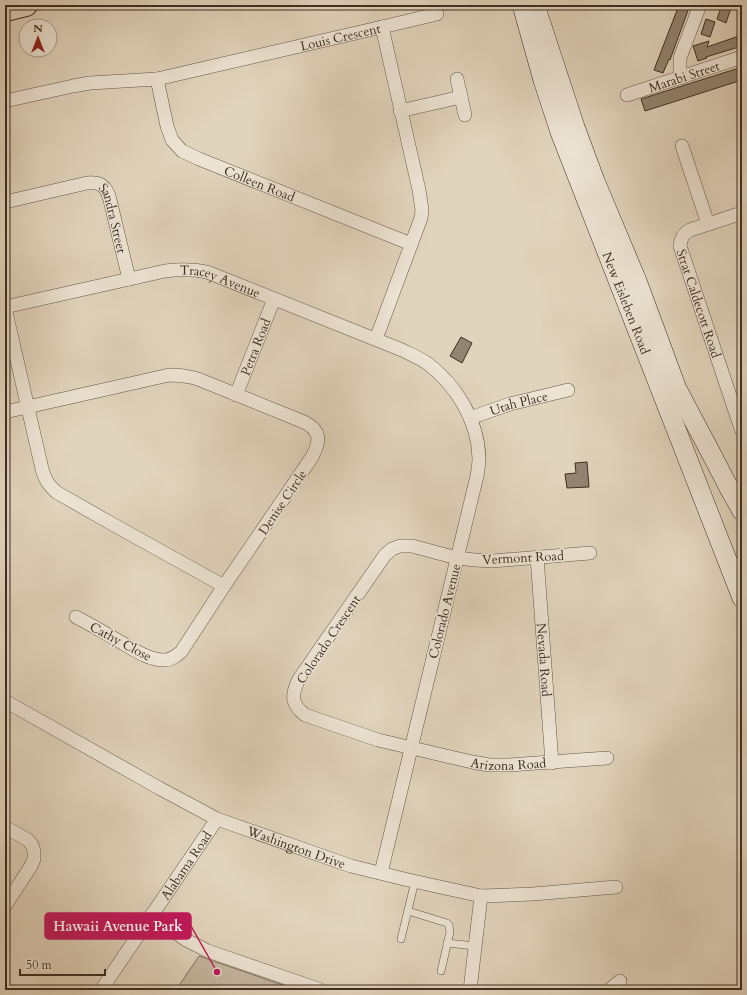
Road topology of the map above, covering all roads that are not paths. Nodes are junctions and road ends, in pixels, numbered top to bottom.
1 (26, 5) edge
2 (522, 5) edge
3 (535, 5) edge
4 (700, 5) edge
5 (5, 10) edge
6 (437, 14) dead end
7 (382, 27) junction
8 (742, 57) edge
9 (680, 78) junction
10 (157, 79) junction
11 (457, 79) dead end
12 (627, 95) dead end
13 (461, 96) junction
14 (5, 101) edge
15 (400, 111) junction
16 (465, 115) dead end
17 (682, 146) dead end
18 (5, 202) edge
19 (742, 213) edge
20 (708, 224) junction
21 (411, 244) junction
22 (129, 279) junction
23 (274, 299) junction
24 (5, 307) edge
25 (376, 339) junction
26 (425, 362) joint
27 (568, 390) dead end
28 (236, 394) junction
29 (28, 407) junction
30 (5, 412) edge
31 (470, 418) junction
32 (742, 431) edge
33 (742, 511) edge
34 (590, 554) dead end
35 (537, 557) junction
36 (457, 558) junction
37 (224, 586) junction
38 (742, 598) edge
39 (76, 617) dead end
40 (5, 701) edge
41 (411, 747) junction
42 (607, 758) dead end
43 (552, 763) junction
44 (217, 819) junction
45 (5, 827) edge
46 (381, 874) junction
47 (415, 881) junction
48 (616, 887) dead end
49 (481, 896) junction
50 (5, 906) edge
51 (408, 911) junction
52 (151, 915) junction
53 (401, 939) dead end
54 (447, 943) junction
55 (475, 946) junction
56 (441, 971) dead end
57 (620, 981) dead end
58 (301, 987) edge
59 (101, 990) edge
60 (321, 990) edge
61 (470, 990) edge
62 (609, 990) edge

1 - 5 highway
2 - 38 main road, New Eisleben Road
3 - 33 main road, New Eisleben Road
4 - 9 street
6 - 7 street
7 - 10 street, Louis Crescent
7 - 15 street, Louis Crescent
8 - 9 street, Marabi Street
9 - 12 street, Marabi Street
10 - 14 street, Louis Crescent
10 - 21 street, Colleen Road
11 - 13 street
13 - 15 street
13 - 16 street
15 - 21 street, Louis Crescent
17 - 20 street
18 - 22 street, Sandra Street
19 - 20 street, Strat Caldecott Road
20 - 32 street, Strat Caldecott Road
21 - 25 street, Louis Crescent
22 - 23 street, Tracey Avenue
22 - 24 street, Tracey Avenue
23 - 25 street, Tracey Avenue
23 - 28 street, Petra Road
24 - 29 street
25 - 26 street, Tracey Avenue
26 - 31 street, Colorado Avenue
27 - 31 street, Utah Place
28 - 29 street, Denise Circle
28 - 37 street, Denise Circle
29 - 30 street, Denise Circle
29 - 37 street
31 - 36 street, Colorado Avenue
34 - 35 street, Vermont Road
35 - 36 street, Vermont Road
35 - 43 street, Nevada Road
36 - 41 street, Colorado Avenue
36 - 41 street, Colorado Crescent
37 - 39 street, Cathy Close
40 - 44 street, Washington Drive
41 - 43 street, Arizona Road
41 - 46 street, Colorado Avenue
42 - 43 street, Arizona Road
44 - 46 street, Washington Drive
44 - 52 street, Alabama Road
45 - 50 street
46 - 47 street, Washington Drive
47 - 49 street, Washington Drive
47 - 51 lane
48 - 49 street, Washington Drive
49 - 55 street
51 - 53 lane
51 - 54 lane
52 - 58 street
52 - 59 street, Alabama Road
54 - 55 lane
54 - 56 lane
55 - 61 street
57 - 62 street
58 - 60 street

